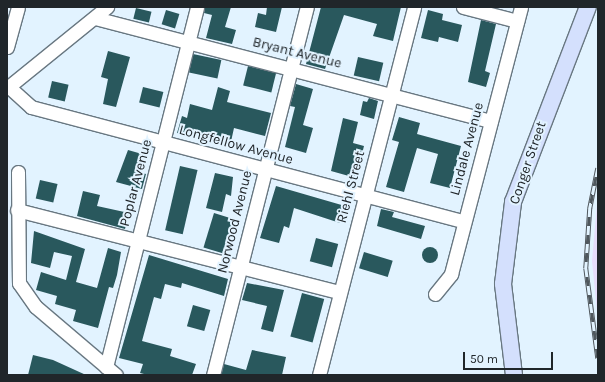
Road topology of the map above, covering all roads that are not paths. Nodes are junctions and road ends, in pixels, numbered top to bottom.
1 (18, 7) edge
2 (107, 7) edge
3 (197, 7) edge
4 (307, 7) edge
5 (414, 7) edge
6 (463, 7) edge
7 (520, 7) edge
8 (588, 7) edge
9 (95, 18) junction
10 (517, 21) junction
11 (188, 42) junction
12 (7, 47) edge
13 (291, 68) junction
14 (8, 87) edge
15 (392, 94) junction
16 (491, 120) junction
17 (163, 143) junction
18 (265, 170) junction
19 (18, 172) dead end
20 (366, 195) junction
21 (17, 210) junction
22 (464, 221) junction
23 (137, 241) junction
24 (241, 268) junction
25 (339, 292) junction
26 (435, 294) dead end
27 (106, 367) junction
28 (116, 375) edge
29 (213, 375) edge
30 (319, 375) edge
31 (514, 375) edge

1 - 12 street
2 - 9 street
3 - 11 street, Poplar Avenue
4 - 13 street, Norwood Avenue
5 - 15 street, Riehl Street
6 - 10 street
7 - 10 street, Lindale Avenue
8 - 31 main road, Conger Street
9 - 11 street, Bryant Avenue
9 - 14 street
10 - 16 street, Lindale Avenue
11 - 13 street, Bryant Avenue
11 - 17 street, Poplar Avenue
13 - 15 street, Bryant Avenue
13 - 18 street, Norwood Avenue
14 - 17 street, Longfellow Avenue
15 - 16 street, Bryant Avenue
15 - 20 street, Riehl Street
16 - 22 street, Lindale Avenue
17 - 18 street, Longfellow Avenue
17 - 23 street, Poplar Avenue
18 - 20 street, Longfellow Avenue
18 - 24 street, Norwood Avenue
19 - 21 street
20 - 22 street, Longfellow Avenue
20 - 25 street, Riehl Street
21 - 23 street
21 - 27 street
22 - 26 street, Lindale Avenue
23 - 24 street
23 - 27 street, Poplar Avenue
24 - 25 street
24 - 29 street, Norwood Avenue
25 - 30 street, Riehl Street
27 - 28 street

